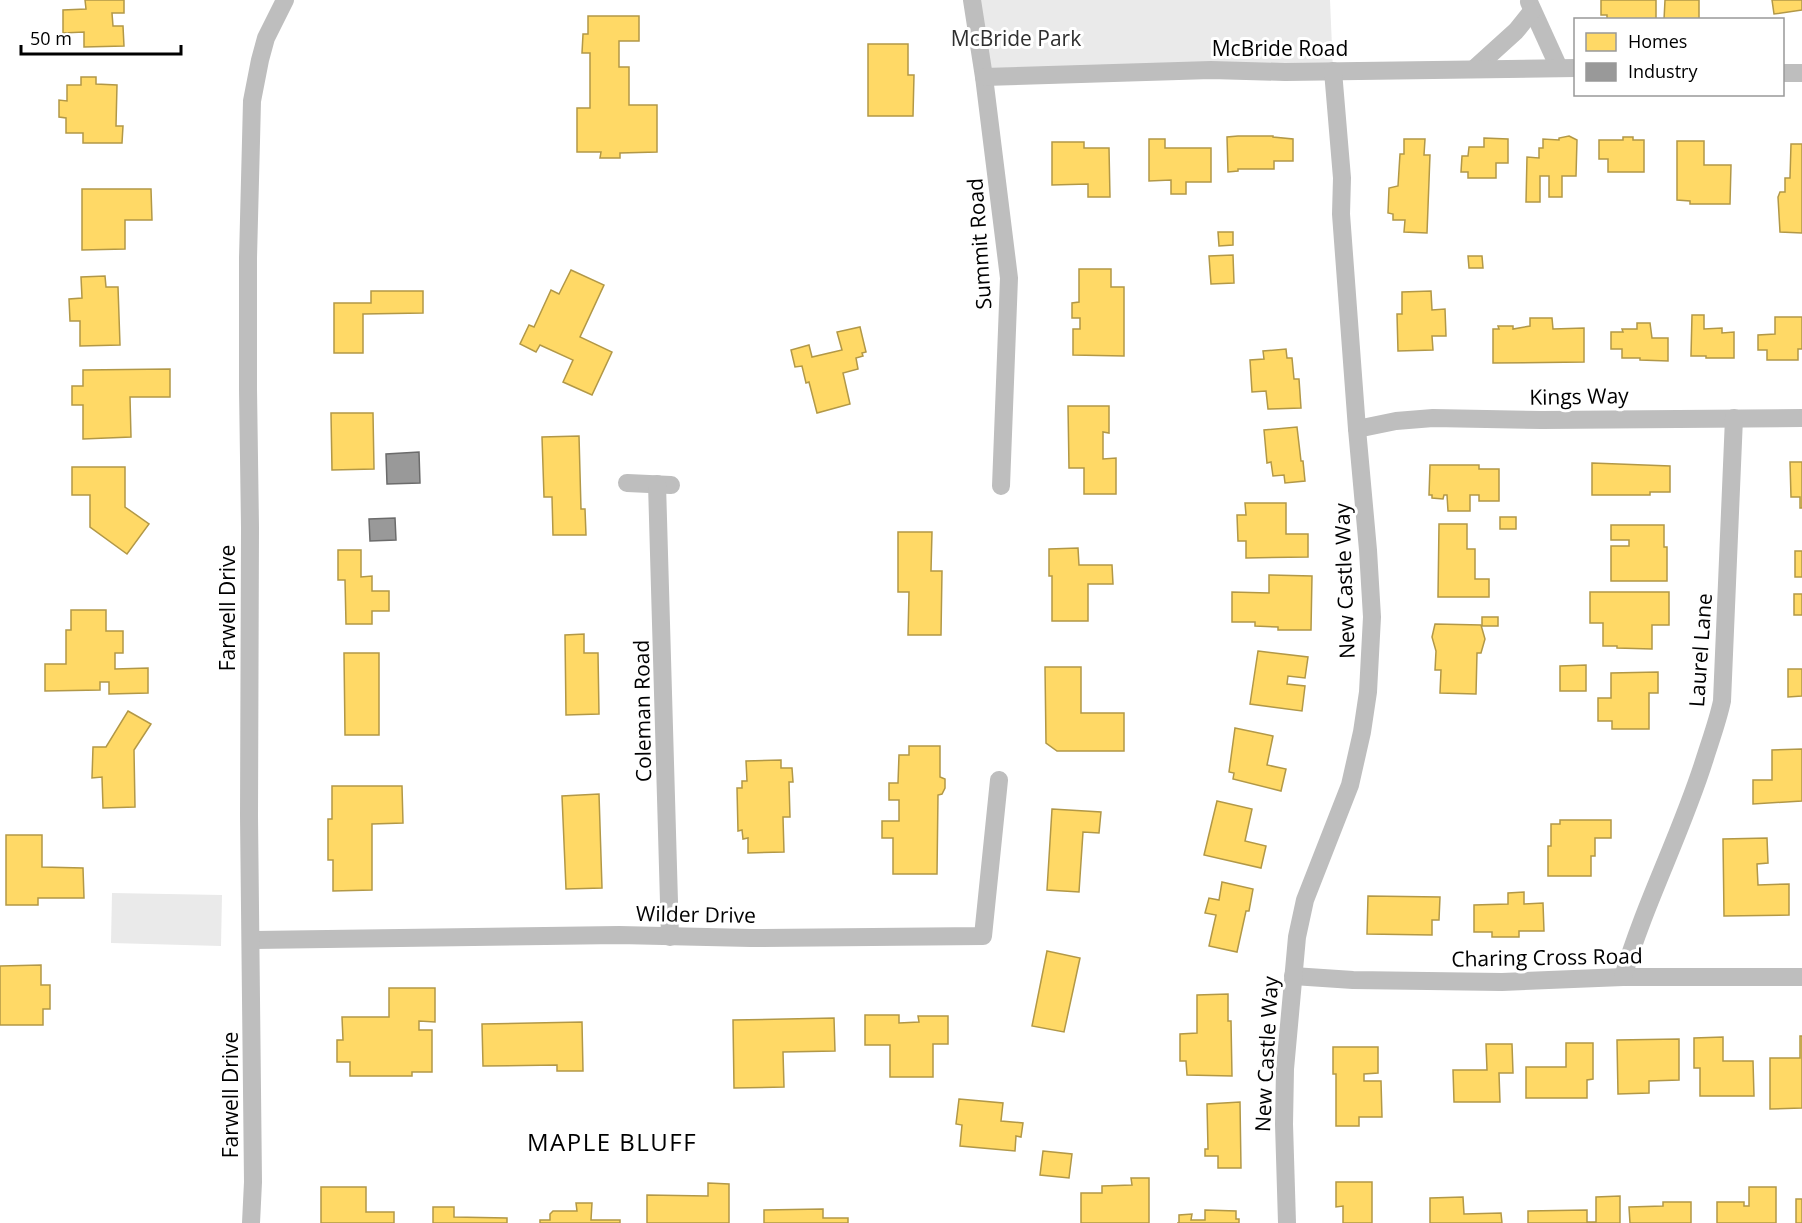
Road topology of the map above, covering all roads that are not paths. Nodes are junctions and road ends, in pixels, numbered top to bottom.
1 (285, 0) edge
2 (972, 0) edge
3 (1530, 5) edge
4 (1567, 68) edge
5 (1474, 69) junction
6 (1333, 71) junction
7 (1784, 73) edge
8 (1802, 73) edge
9 (984, 77) junction
10 (1734, 418) junction
11 (1802, 418) edge
12 (1357, 429) junction
13 (627, 483) dead end
14 (1001, 486) dead end
15 (999, 780) dead end
16 (670, 937) junction
17 (251, 939) junction
18 (1293, 976) junction
19 (1623, 977) junction
20 (1802, 977) edge
21 (251, 1223) edge
22 (1287, 1223) edge

1 - 17 street, Farwell Drive
2 - 9 street, Summit Road
3 - 4 street
3 - 5 street
4 - 5 street, McBride Road
5 - 6 street, McBride Road
6 - 9 street, McBride Road
6 - 12 street, New Castle Way
7 - 8 street
9 - 14 street, Summit Road
10 - 11 street, Kings Way
10 - 12 street, Kings Way
10 - 19 street, Laurel Lane
12 - 18 street, New Castle Way
13 - 16 street, Coleman Road
15 - 16 street, Wilder Drive
16 - 17 street, Wilder Drive
17 - 21 street, Farwell Drive
18 - 19 street, Charing Cross Road
18 - 22 street, New Castle Way
19 - 20 street, Charing Cross Road

